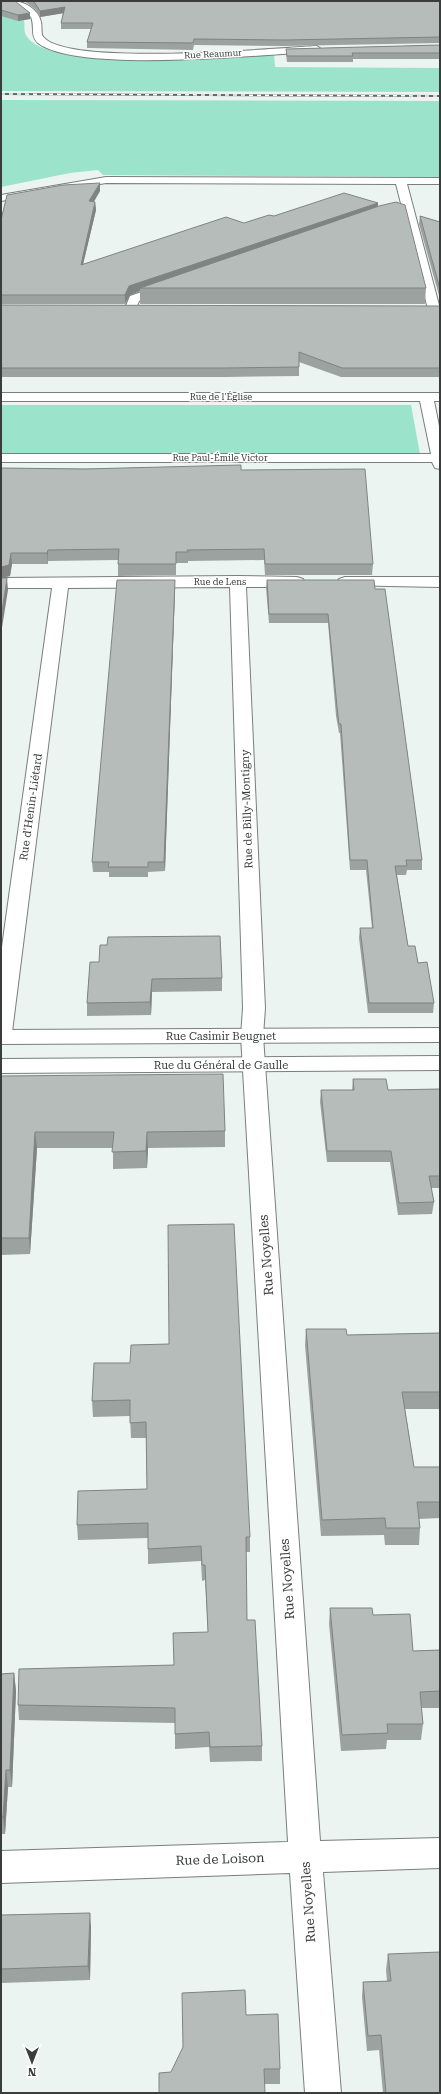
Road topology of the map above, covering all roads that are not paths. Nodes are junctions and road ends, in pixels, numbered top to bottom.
1 (15, 1) edge
2 (327, 49) edge
3 (401, 181) junction
4 (440, 181) edge
5 (1, 198) edge
6 (408, 208) junction
7 (397, 211) edge
8 (178, 284) edge
9 (131, 308) junction
10 (146, 308) edge
11 (116, 309) edge
12 (418, 309) edge
13 (437, 309) edge
14 (1, 397) edge
15 (433, 397) edge
16 (1, 458) edge
17 (439, 462) edge
18 (238, 582) junction
19 (440, 582) edge
20 (1, 583) edge
21 (61, 583) junction
22 (1, 1032) edge
23 (440, 1035) edge
24 (252, 1036) junction
25 (1, 1037) edge
26 (440, 1063) edge
27 (254, 1064) junction
28 (1, 1066) edge
29 (440, 1853) edge
30 (305, 1857) junction
31 (1, 1867) edge
32 (323, 2093) edge

1 - 2 street, Rue Reaumur
3 - 4 street
3 - 5 street
3 - 6 street
6 - 7 street
6 - 13 street
8 - 9 street
9 - 10 street
9 - 11 street
12 - 13 street
14 - 15 street, Rue de l'Église
15 - 17 street
16 - 17 street, Rue Paul-Émile Victor
18 - 19 street, Rue de Lens
18 - 21 street, Rue de Lens
18 - 24 street, Rue de Billy-Montigny
20 - 21 street, Rue de Lens
21 - 22 street, Rue d'Henin-Liétard
23 - 24 street, Rue Casimir Beugnet
24 - 25 street, Rue Casimir Beugnet
24 - 27 street, Rue de Billy-Montigny
26 - 27 street, Rue du Général de Gaulle
27 - 28 street, Rue du Général de Gaulle
27 - 30 street, Rue Noyelles
29 - 30 street, Rue de Loison
30 - 31 street, Rue de Loison
30 - 32 street, Rue Noyelles

